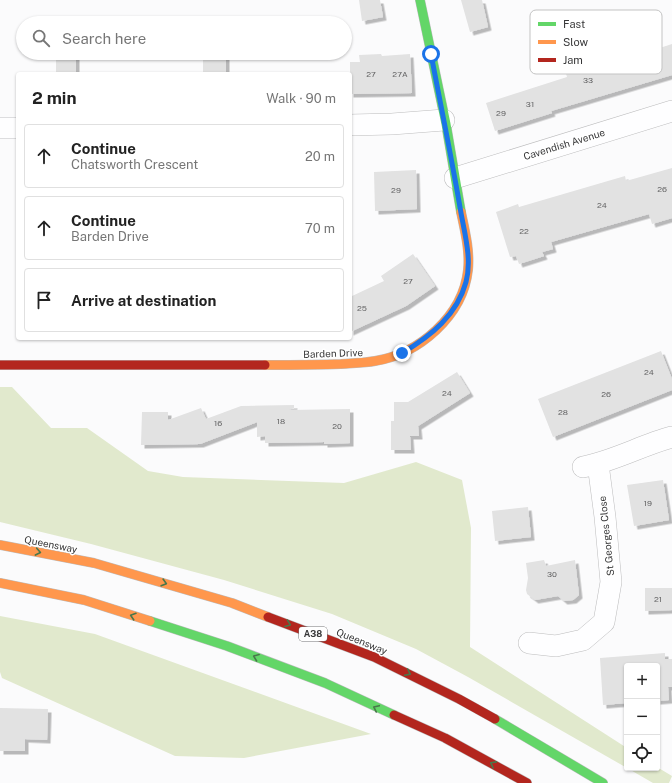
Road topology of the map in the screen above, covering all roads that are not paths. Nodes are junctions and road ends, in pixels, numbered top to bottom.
1 (420, 0) edge
2 (672, 111) edge
3 (444, 120) junction
4 (352, 125) edge
5 (0, 128) edge
6 (16, 128) edge
7 (455, 178) junction
8 (0, 365) edge
9 (672, 437) edge
10 (0, 545) edge
11 (0, 583) edge
12 (529, 643) dead end
13 (526, 783) edge
14 (602, 783) edge

1 - 3 main road, Barden Drive
2 - 7 street, Cavendish Avenue
3 - 4 street
3 - 7 main road, Barden Drive
5 - 6 street
7 - 8 main road, Barden Drive
9 - 12 street, St Georges Close
10 -> 14 main road, Queensway / A38
13 -> 11 main road

